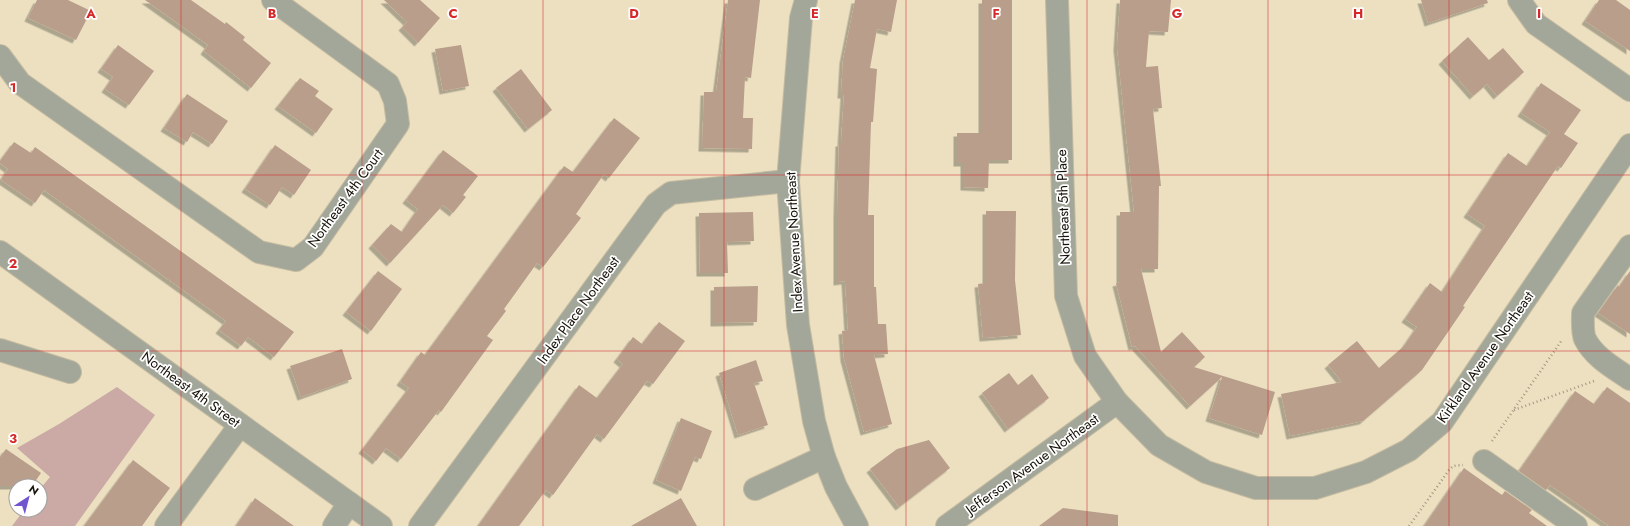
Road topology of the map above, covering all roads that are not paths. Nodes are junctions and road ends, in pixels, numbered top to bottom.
1 (273, 0) edge
2 (806, 0) edge
3 (1057, 0) edge
4 (1519, 0) edge
5 (0, 56) edge
6 (1630, 90) edge
7 (1630, 145) edge
8 (788, 181) junction
9 (1630, 246) edge
10 (0, 252) edge
11 (0, 350) edge
12 (70, 372) dead end
13 (1627, 377) edge
14 (1117, 402) junction
15 (240, 424) junction
16 (824, 457) junction
17 (1484, 461) road end
18 (755, 489) dead end
19 (349, 503) junction
20 (166, 526) edge
21 (334, 526) edge
22 (381, 526) edge
23 (420, 526) edge
24 (857, 526) edge
25 (948, 526) edge
26 (1576, 526) edge

1 - 5 street, Northeast 4th Court
2 - 8 street, Index Avenue Northeast
3 - 14 street, Northeast 5th Place
4 - 6 street
7 - 14 street, Kirkland Avenue Northeast
8 - 16 street, Index Avenue Northeast
8 - 23 street, Index Place Northeast
9 - 13 street
10 - 15 street, Northeast 4th Street
11 - 12 street
14 - 25 street, Jefferson Avenue Northeast
15 - 19 street, Northeast 4th Street
15 - 20 street
16 - 18 street
16 - 24 street, Index Avenue Northeast
17 - 26 street
19 - 21 street
19 - 22 street, Northeast 4th Street

